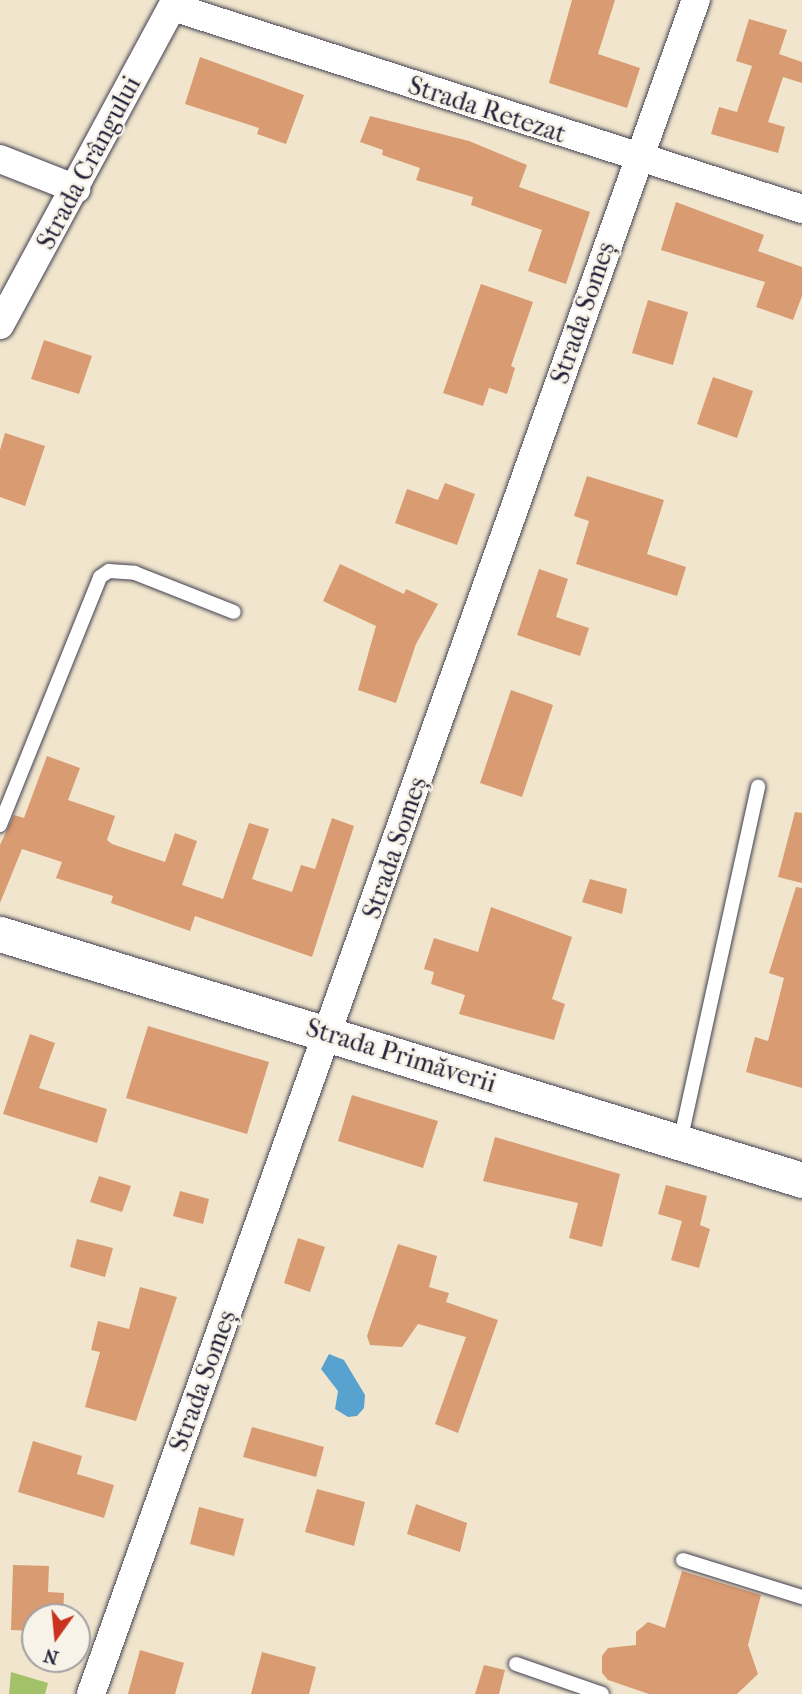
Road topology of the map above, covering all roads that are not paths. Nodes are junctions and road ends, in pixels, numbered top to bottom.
1 (696, 0) edge
2 (172, 2) edge
3 (0, 159) edge
4 (637, 159) junction
5 (76, 189) junction
6 (802, 209) edge
7 (0, 325) edge
8 (234, 612) dead end
9 (758, 786) dead end
10 (0, 825) edge
11 (0, 934) edge
12 (329, 1033) junction
13 (680, 1143) junction
14 (802, 1180) edge
15 (683, 1560) dead end
16 (802, 1597) edge
17 (516, 1664) dead end
18 (90, 1694) edge
19 (602, 1694) edge

1 - 4 street, Strada Someș
2 - 4 street, Strada Retezat
2 - 5 street, Strada Crângului
3 - 5 street
4 - 6 street, Strada Retezat
4 - 12 street, Strada Someș
5 - 7 street, Strada Crângului
8 - 10 lane
9 - 13 lane
11 - 12 street, Strada Primăverii
12 - 13 street, Strada Primăverii
12 - 18 street, Strada Someș
13 - 14 street, Strada Primăverii
15 - 16 lane
17 - 19 lane

